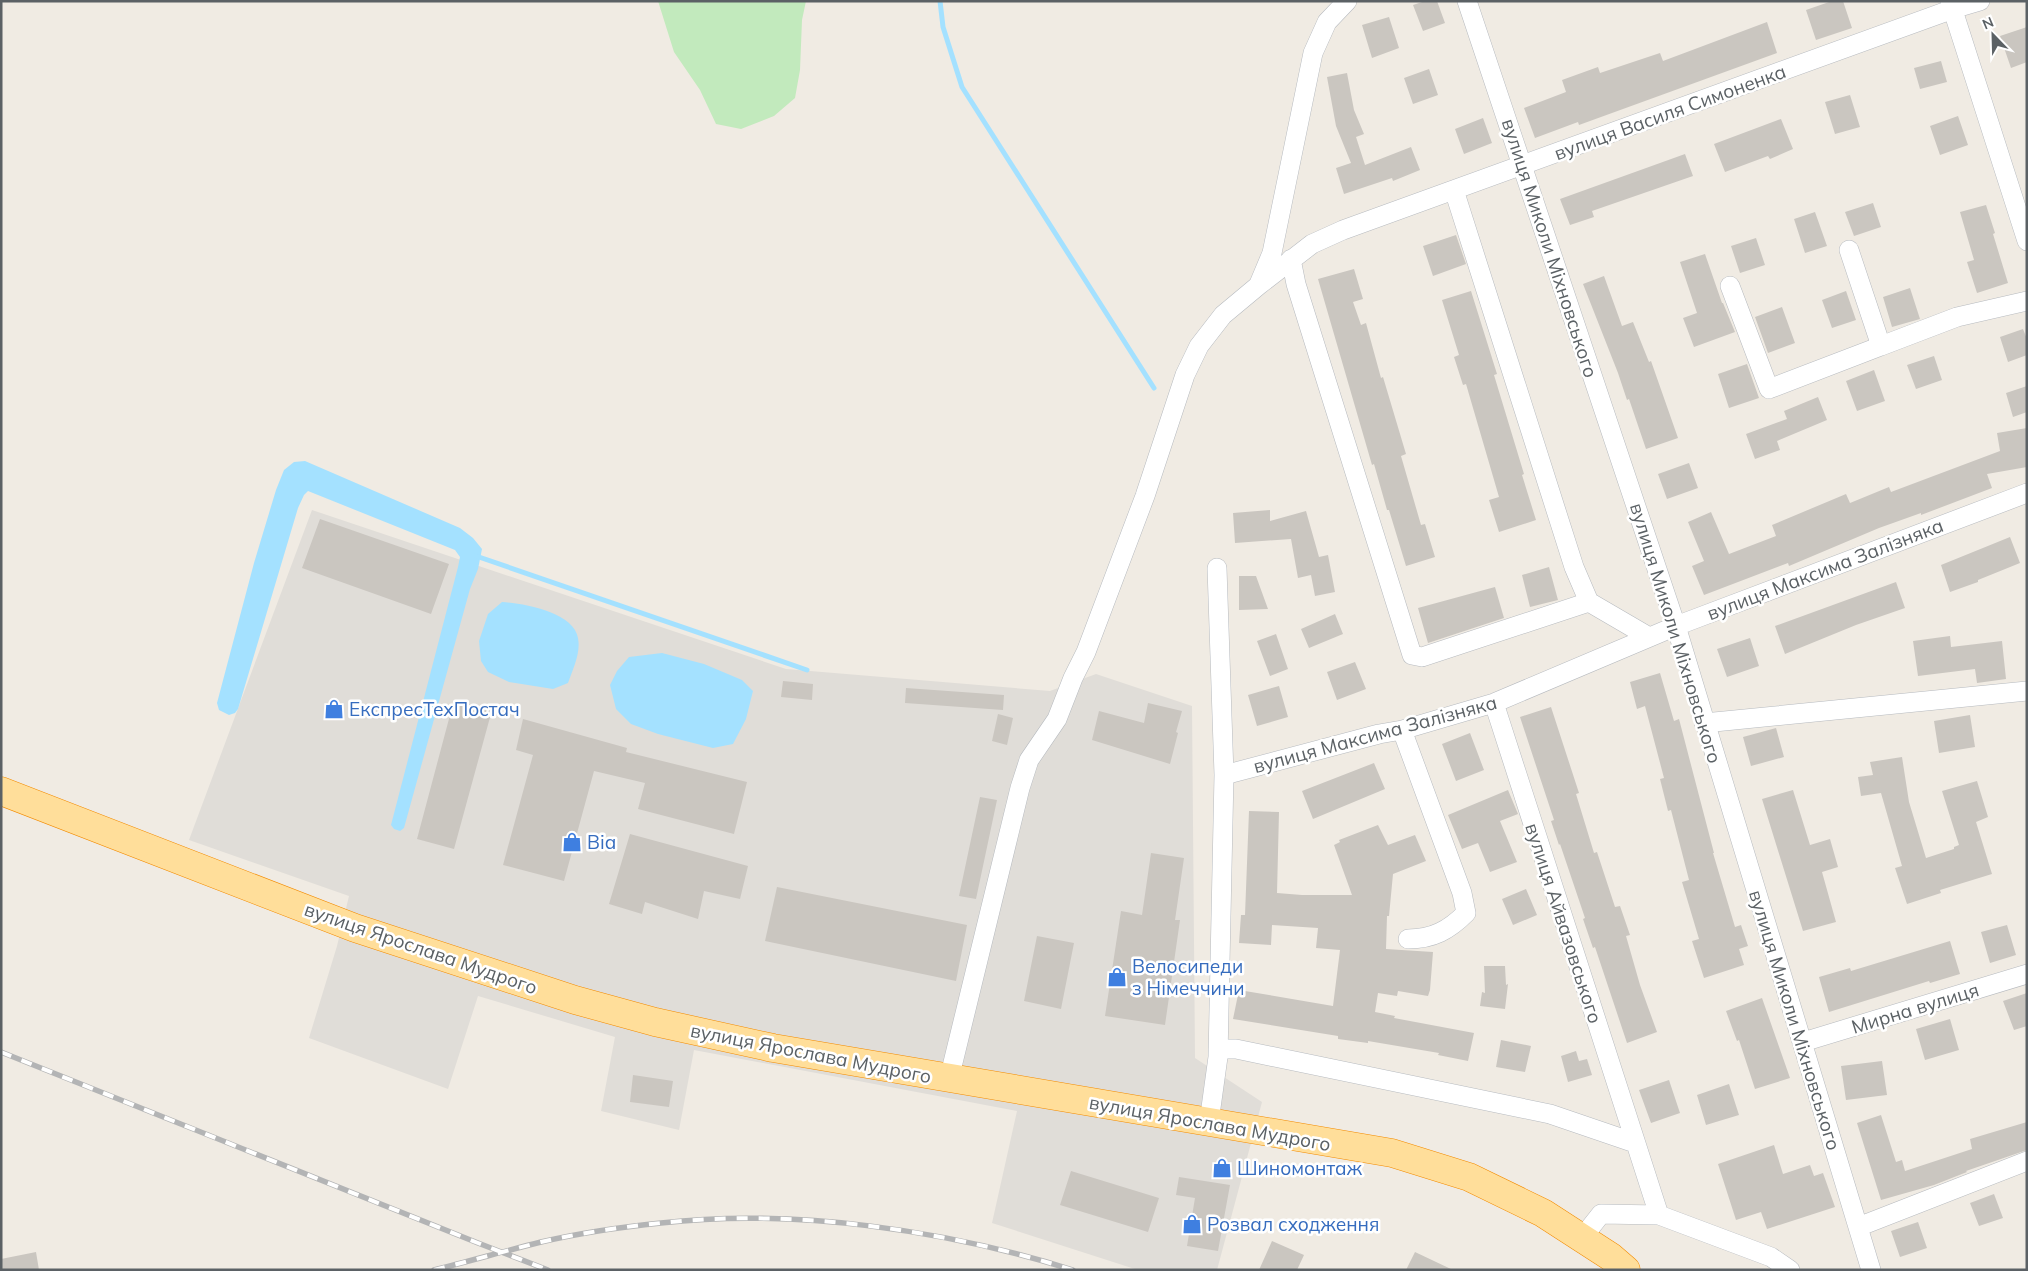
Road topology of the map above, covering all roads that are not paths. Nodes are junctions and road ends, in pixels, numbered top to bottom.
1 (1346, 1) edge
2 (1467, 1) edge
3 (1980, 1) edge
4 (1951, 5) edge
5 (1522, 165) junction
6 (1454, 190) junction
7 (2027, 241) edge
8 (1849, 250) dead end
9 (1291, 259) junction
10 (1259, 285) junction
11 (1730, 286) dead end
12 (2027, 301) edge
13 (1881, 346) junction
14 (2027, 493) edge
15 (1218, 568) dead end
16 (1589, 602) junction
17 (1676, 626) junction
18 (1649, 637) junction
19 (2027, 691) edge
20 (1494, 703) junction
21 (1704, 723) junction
22 (1402, 730) junction
23 (1224, 774) junction
24 (1, 791) edge
25 (1408, 939) dead end
26 (2027, 974) edge
27 (1803, 1042) junction
28 (1218, 1048) junction
29 (949, 1079) junction
30 (1209, 1122) junction
31 (1635, 1143) junction
32 (2027, 1161) edge
33 (1659, 1215) junction
34 (1858, 1227) junction
35 (1582, 1238) junction
36 (1626, 1270) edge
37 (1790, 1270) edge
38 (1871, 1270) edge

1 - 10 street
2 - 5 street, вулиця Миколи Міхновського
3 - 4 street, вулиця Василя Симоненка
4 - 5 street, вулиця Василя Симоненка
4 - 7 street
5 - 6 street, вулиця Василя Симоненка
5 - 17 street, вулиця Миколи Міхновського
6 - 9 street, вулиця Василя Симоненка
6 - 16 street
8 - 13 street
9 - 10 street, вулиця Василя Симоненка
9 - 16 street
10 - 29 street, вулиця Василя Симоненка
11 - 13 street
12 - 13 street
14 - 17 street, вулиця Максима Залізняка
15 - 23 street
16 - 18 street, вулиця Миколи Міхновського
17 - 18 street, вулиця Максима Залізняка
17 - 21 street, вулиця Миколи Міхновського
18 - 20 street, вулиця Максима Залізняка
19 - 21 street
20 - 22 street, вулиця Максима Залізняка
20 - 31 street, вулиця Айвазовського
21 - 27 street, вулиця Миколи Міхновського
22 - 23 street, вулиця Максима Залізняка
22 - 25 street
23 - 28 street
24 - 29 highway, вулиця Ярослава Мудрого
26 - 27 street, Мирна вулиця
27 - 34 street, вулиця Миколи Міхновського
28 - 30 street
28 - 31 street
29 - 30 highway, вулиця Ярослава Мудрого
30 - 35 highway, вулиця Ярослава Мудрого
31 - 33 street, вулиця Айвазовського
32 - 34 street
33 - 35 street
33 - 37 street
34 - 38 street, вулиця Миколи Міхновського
35 - 36 highway, вулиця Ярослава Мудрого

